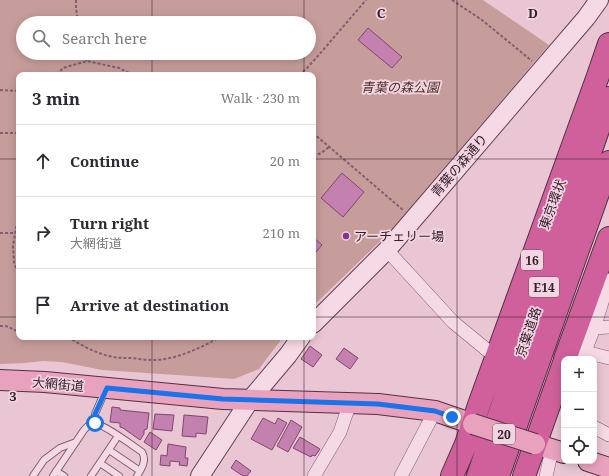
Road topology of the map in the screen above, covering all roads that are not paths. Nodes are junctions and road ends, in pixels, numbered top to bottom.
1 (599, 0) edge
2 (609, 44) edge
3 (609, 98) edge
4 (609, 162) edge
5 (609, 238) edge
6 (387, 250) junction
7 (609, 280) edge
8 (316, 321) edge
9 (609, 327) edge
10 (594, 328) junction
11 (299, 340) edge
12 (498, 354) junction
13 (578, 356) edge
14 (579, 356) edge
15 (597, 358) edge
16 (609, 358) edge
17 (0, 380) edge
18 (561, 381) edge
19 (107, 388) junction
20 (250, 400) junction
21 (350, 403) junction
22 (435, 411) junction
23 (95, 423) junction
24 (473, 424) junction
25 (596, 428) edge
26 (609, 435) edge
27 (118, 436) junction
28 (76, 442) junction
29 (550, 449) edge
30 (109, 450) junction
31 (100, 463) junction
32 (597, 464) edge
33 (609, 468) edge
34 (54, 473) edge
35 (138, 474) edge
36 (33, 476) edge
37 (64, 476) edge
38 (91, 476) edge
39 (119, 476) edge
40 (200, 476) edge
41 (314, 476) edge
42 (401, 476) edge
43 (452, 476) edge
44 (478, 476) edge
45 (498, 476) edge
46 (524, 476) edge
47 (546, 476) edge

1 - 6 street, 青葉の森通り
2 - 12 highway, 東京環状 / 16
3 - 44 highway, 京葉道路 / E14
4 - 45 highway, 京葉道路 / E14
5 - 13 highway
6 - 8 street, 青葉の森通り
6 - 12 street
7 - 10 street
9 - 10 street
10 - 14 street
11 - 20 street
12 - 24 highway, 東京環状 / 16
15 - 16 street
17 - 19 main road, 大網街道 / 20
18 - 29 highway
19 - 20 main road, 大網街道 / 20
19 - 23 lane
20 - 21 main road, 大網街道 / 20
20 - 40 street
21 - 22 main road, 大網街道 / 20
21 - 41 street
22 - 24 main road, 大網街道 / 20
22 - 42 street
23 - 27 lane
23 - 28 lane
24 - 29 main road, 20, bridge
24 - 43 highway, 東京環状 / 16
25 - 26 street
27 - 30 lane
27 - 35 lane
28 - 34 lane
28 - 36 lane
29 - 46 highway
29 - 47 street
30 - 31 lane
30 - 35 lane
31 - 38 lane
31 - 39 lane
32 - 33 main road
34 - 37 lane

